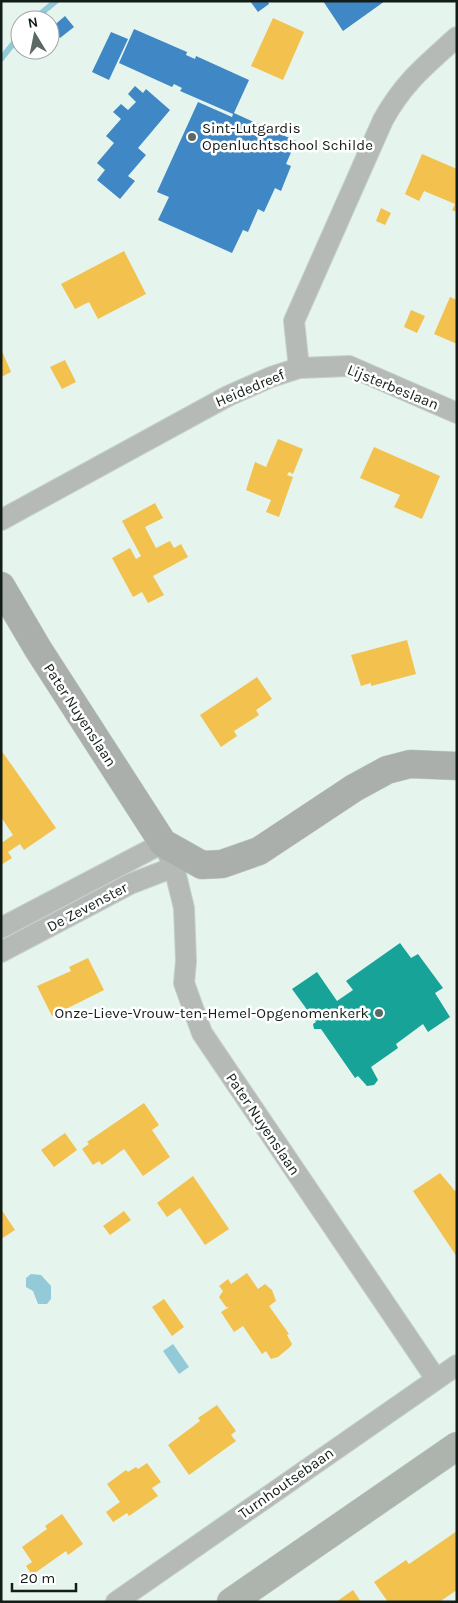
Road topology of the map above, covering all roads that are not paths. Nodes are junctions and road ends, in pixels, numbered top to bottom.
1 (457, 38) edge
2 (299, 368) junction
3 (457, 413) edge
4 (1, 520) edge
5 (1, 586) edge
6 (457, 766) edge
7 (163, 842) junction
8 (174, 867) junction
9 (1, 928) edge
10 (1, 952) edge
11 (457, 1365) edge
12 (436, 1379) junction
13 (457, 1446) edge
14 (116, 1602) edge
15 (231, 1602) edge

1 - 2 street, Heidedreef
2 - 3 street, Lijsterbeslaan
2 - 4 street, Heidedreef
5 - 7 street, Pater Nuyenslaan
6 - 7 street, Pater Nuyenslaan
7 - 8 street, Pater Nuyenslaan
7 - 9 street, De Zevenster
8 - 10 street, De Zevenster
8 - 12 street, Pater Nuyenslaan
11 - 12 street, Turnhoutsebaan
12 - 14 street, Turnhoutsebaan
13 - 15 main road

